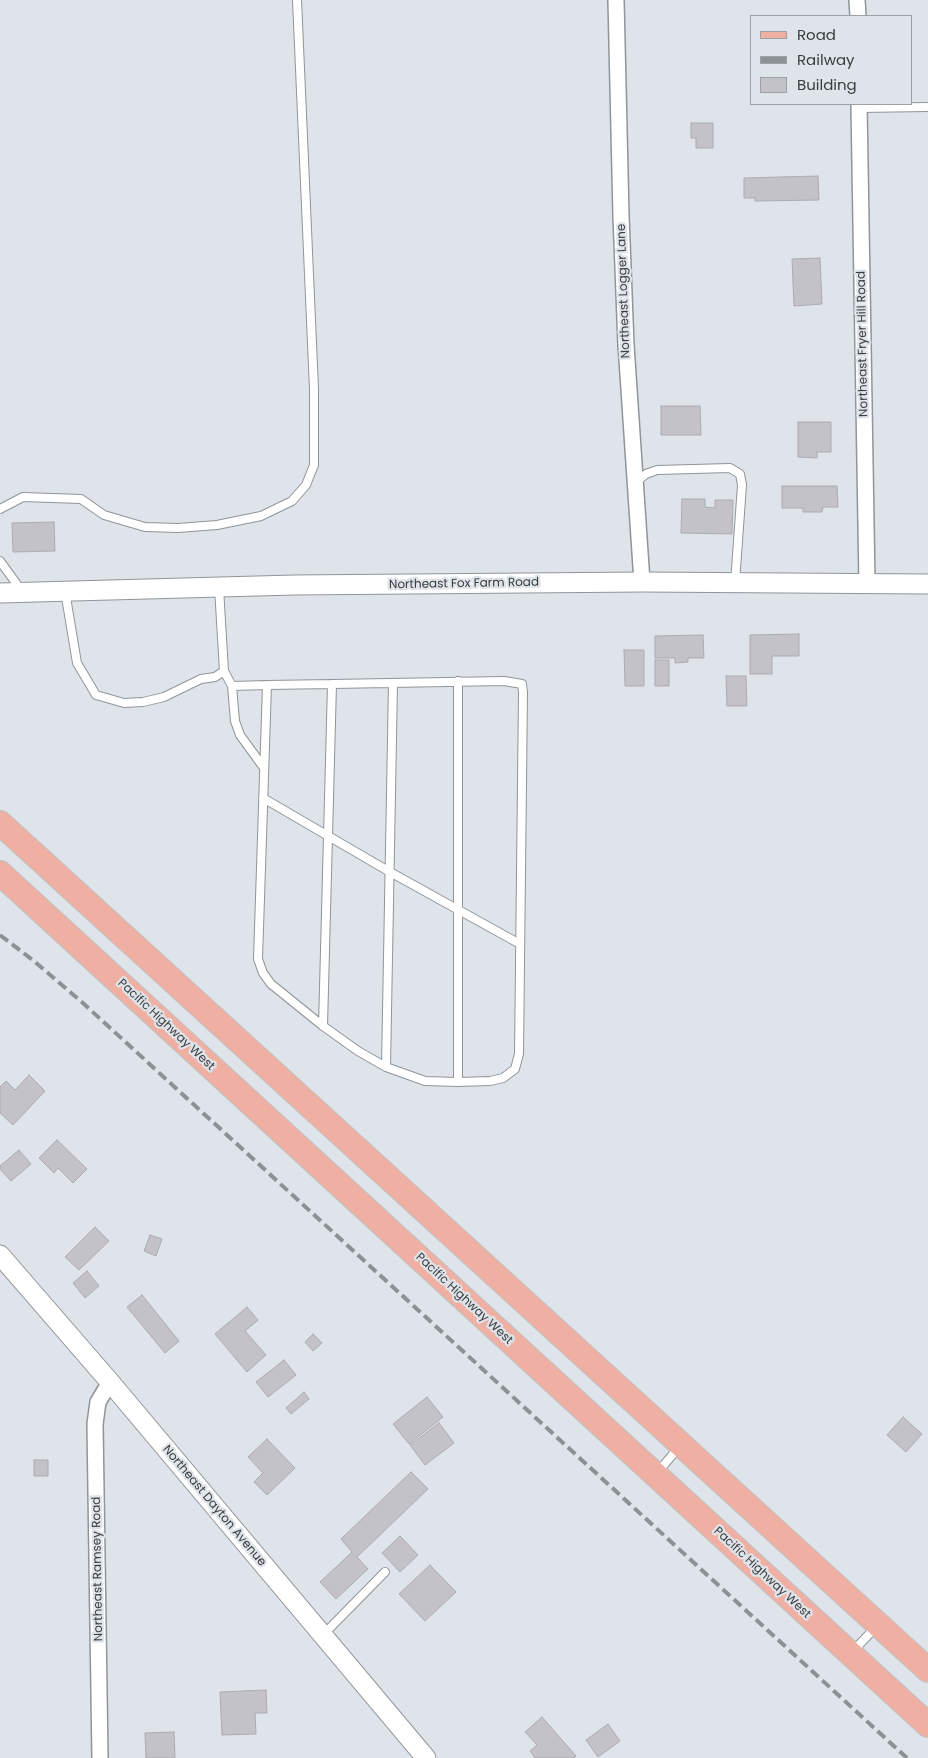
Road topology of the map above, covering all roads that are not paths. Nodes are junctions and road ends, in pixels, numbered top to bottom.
1 (297, 0) edge
2 (616, 0) edge
3 (858, 0) edge
4 (858, 15) edge
5 (859, 106) edge
6 (928, 107) edge
7 (635, 482) junction
8 (0, 509) edge
9 (0, 561) edge
10 (642, 582) junction
11 (735, 583) junction
12 (867, 584) junction
13 (928, 584) edge
14 (219, 586) junction
15 (65, 591) junction
16 (22, 592) junction
17 (0, 593) edge
18 (224, 671) junction
19 (458, 681) junction
20 (393, 683) junction
21 (332, 684) junction
22 (267, 685) junction
23 (232, 686) junction
24 (264, 768) junction
25 (263, 798) junction
26 (0, 823) edge
27 (328, 835) junction
28 (390, 872) junction
29 (0, 873) edge
30 (458, 910) junction
31 (520, 944) junction
32 (323, 1026) junction
33 (386, 1067) junction
34 (458, 1082) junction
35 (0, 1255) edge
36 (110, 1382) junction
37 (681, 1444) junction
38 (656, 1474) junction
39 (385, 1572) dead end
40 (878, 1624) junction
41 (322, 1635) junction
42 (850, 1654) junction
43 (928, 1670) edge
44 (928, 1725) edge
45 (100, 1758) edge
46 (426, 1758) edge

1 - 8 lane
2 - 7 street, Northeast Logger Lane
3 - 4 street
5 - 6 lane
5 - 12 street, Northeast Fryer Hill Road
7 - 10 street, Northeast Logger Lane
7 - 11 lane
9 - 16 lane
10 - 11 street, Northeast Fox Farm Road
10 - 14 street, Northeast Fox Farm Road
11 - 12 street, Northeast Fox Farm Road
12 - 13 street, Northeast Fox Farm Road
14 - 15 street, Northeast Fox Farm Road
14 - 18 lane
15 - 16 street, Northeast Fox Farm Road
15 - 18 lane
16 - 17 street, Northeast Fox Farm Road
18 - 23 lane
19 - 20 lane
19 - 30 lane
19 - 31 lane
20 - 21 lane
20 - 28 lane
21 - 22 lane
21 - 27 lane
22 - 23 lane
22 - 24 lane
23 - 24 lane
24 - 25 lane
25 - 27 lane
25 - 32 lane
26 - 37 main road
27 - 28 lane
27 - 32 lane
28 - 30 lane
28 - 33 lane
29 - 38 main road, Pacific Highway West
30 - 31 lane
30 - 34 lane
31 - 34 lane
32 - 33 lane
33 - 34 lane
35 - 36 street, Northeast Dayton Avenue
36 - 41 street, Northeast Dayton Avenue
36 - 45 street, Northeast Ramsey Road
37 - 38 lane
37 - 40 main road
38 - 42 main road, Pacific Highway West
39 - 41 lane
40 - 42 lane
40 - 43 main road
41 - 46 street, Northeast Dayton Avenue
42 - 44 main road, Pacific Highway West

